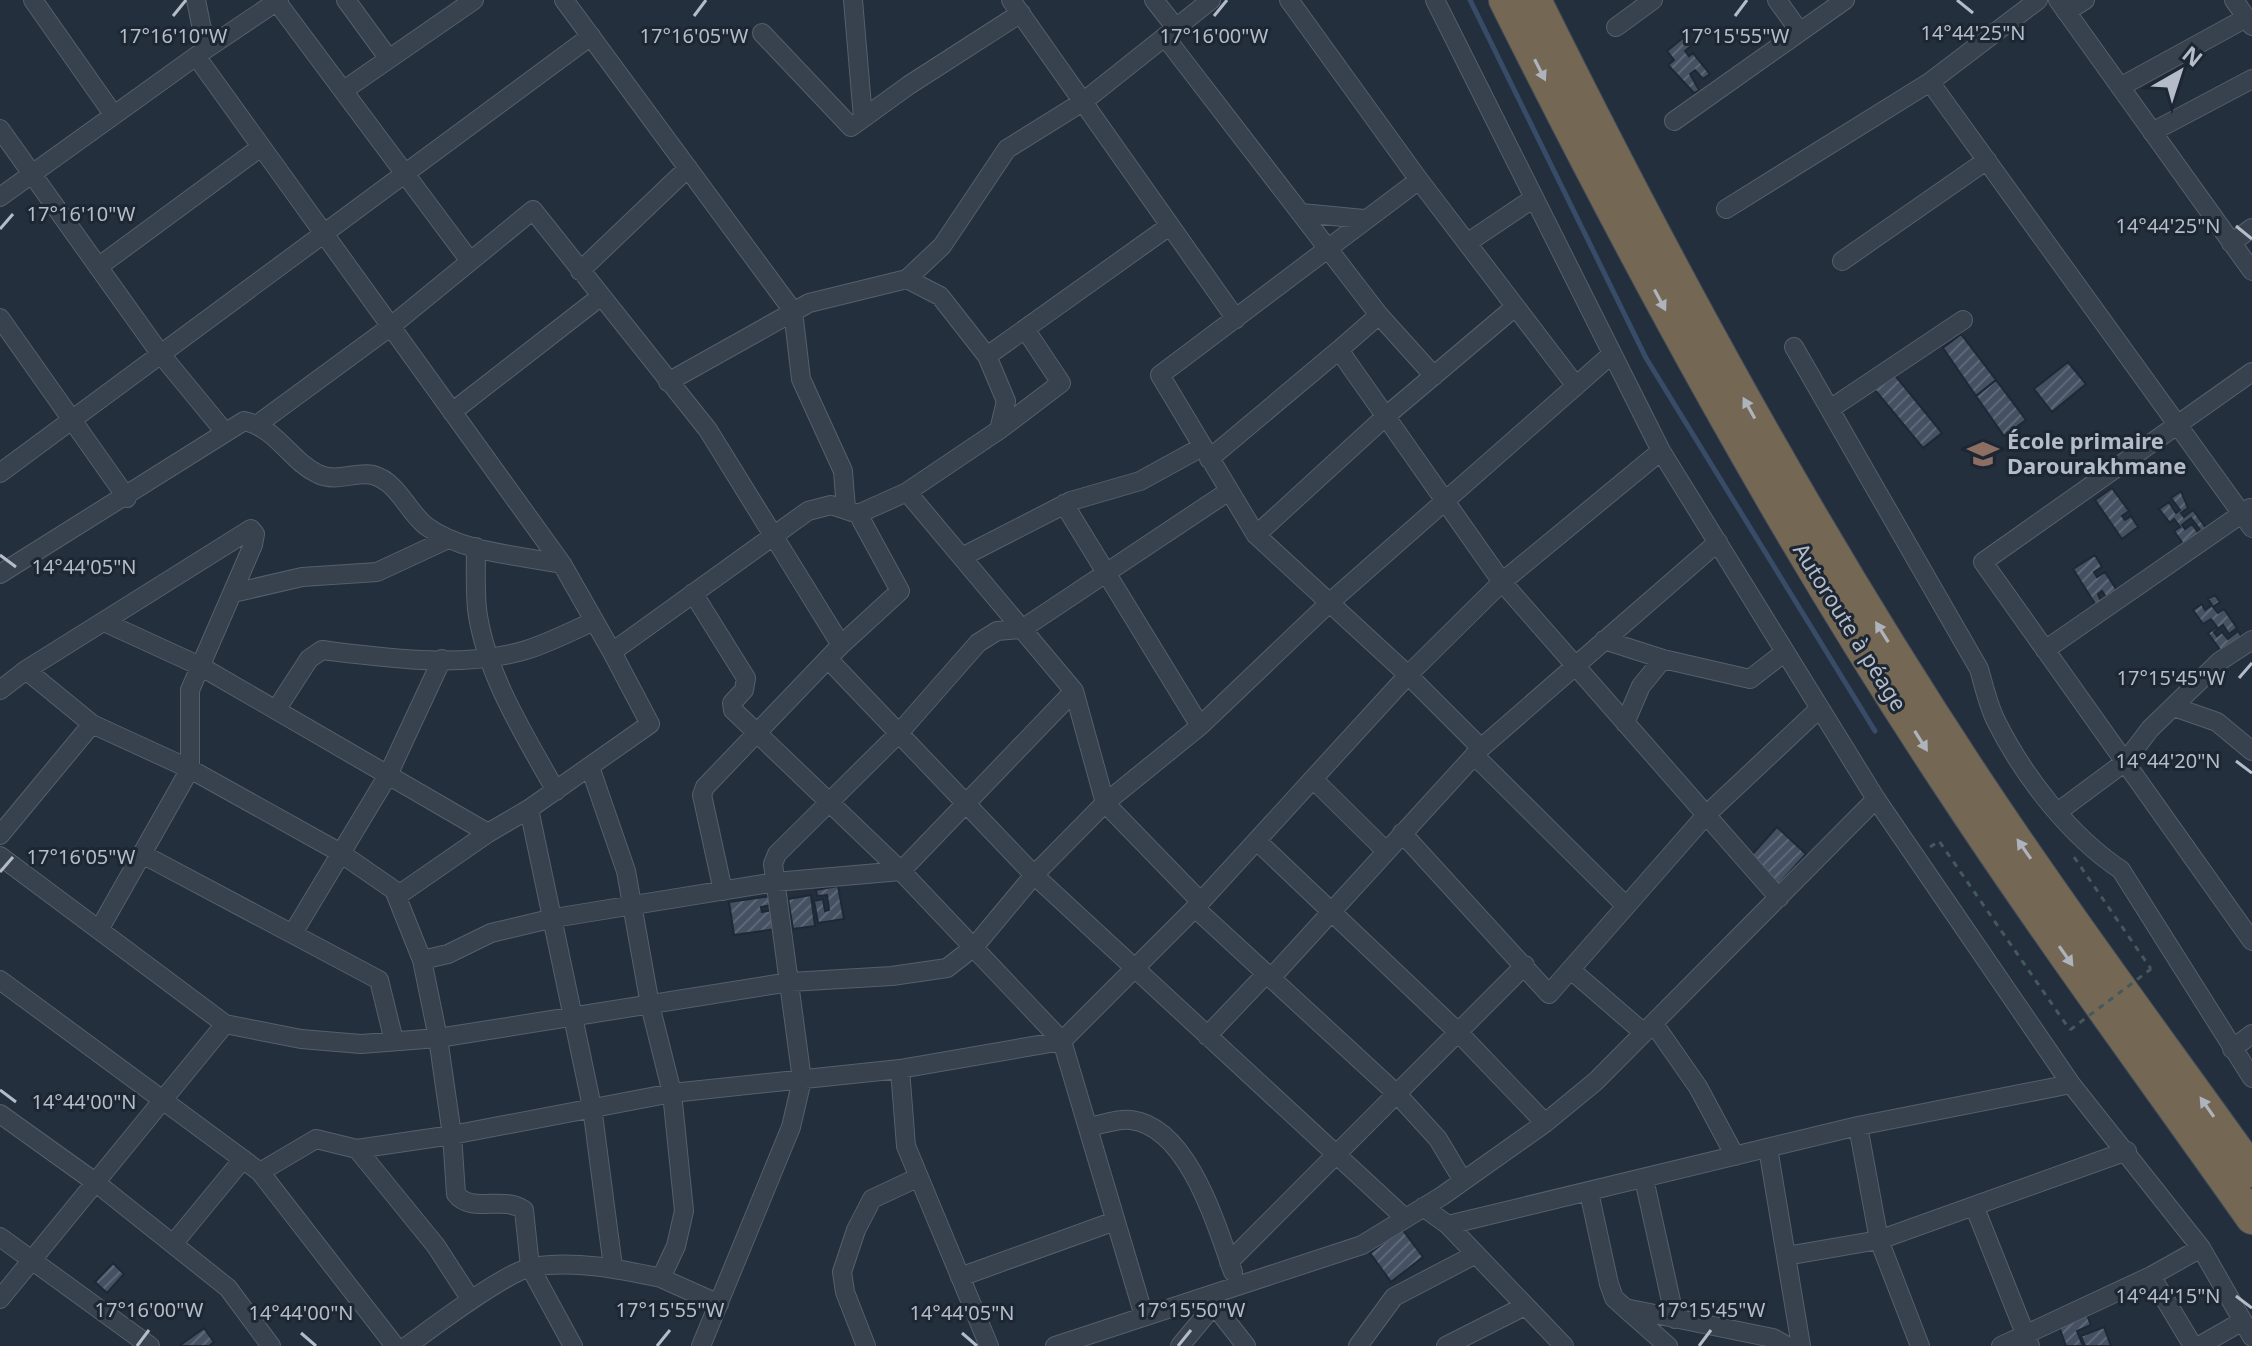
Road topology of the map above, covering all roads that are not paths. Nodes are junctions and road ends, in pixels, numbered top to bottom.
1 (33, 0) edge
2 (196, 0) edge
3 (346, 0) edge
4 (474, 0) edge
5 (564, 0) edge
6 (853, 0) edge
7 (1154, 0) edge
8 (1211, 0) edge
9 (1289, 0) edge
10 (1435, 0) edge
11 (1505, 0) edge
12 (1535, 0) edge
13 (1653, 0) edge
14 (1777, 0) edge
15 (1845, 0) edge
16 (2038, 0) edge
17 (2085, 0) edge
18 (2234, 0) edge
19 (278, 1) edge
20 (2062, 6) edge
21 (1016, 7) edge
22 (2249, 22) edge
23 (1616, 27) dead end
24 (1170, 32) junction
25 (1800, 32) junction
26 (762, 33) dead end
27 (591, 36) junction
28 (201, 52) junction
29 (389, 59) junction
30 (2252, 79) edge
31 (1930, 82) junction
32 (2120, 87) junction
33 (344, 90) junction
34 (1084, 101) junction
35 (113, 114) junction
36 (863, 118) junction
37 (1674, 121) dead end
38 (0, 129) edge
39 (2152, 132) junction
40 (261, 147) junction
41 (1987, 160) junction
42 (688, 168) junction
43 (404, 173) junction
44 (31, 174) junction
45 (1419, 180) junction
46 (0, 197) edge
47 (1534, 198) junction
48 (1726, 209) dead end
49 (1301, 213) junction
50 (1364, 219) junction
51 (1168, 227) junction
52 (2252, 228) edge
53 (322, 232) junction
54 (1467, 243) junction
55 (2231, 243) junction
56 (1326, 246) junction
57 (470, 261) junction
58 (1842, 261) dead end
59 (98, 267) junction
60 (580, 271) junction
61 (2252, 271) edge
62 (907, 279) junction
63 (600, 297) junction
64 (1515, 307) junction
65 (793, 311) junction
66 (1379, 315) junction
67 (1236, 319) junction
68 (1963, 320) dead end
69 (390, 327) junction
70 (3, 329) edge
71 (1025, 329) junction
72 (1794, 347) dead end
73 (1339, 350) junction
74 (159, 352) junction
75 (1612, 354) junction
76 (987, 356) junction
77 (2252, 372) edge
78 (1434, 376) junction
79 (668, 382) junction
80 (1576, 386) junction
81 (1830, 409) junction
82 (452, 412) junction
83 (1386, 416) junction
84 (72, 420) junction
85 (258, 424) junction
86 (2178, 425) junction
87 (999, 430) junction
88 (224, 431) junction
89 (1661, 451) junction
90 (1206, 453) junction
91 (0, 473) edge
92 (1229, 491) junction
93 (907, 492) junction
94 (127, 498) junction
95 (1443, 502) junction
96 (1064, 504) junction
97 (852, 511) junction
98 (2249, 516) edge
99 (773, 535) junction
100 (1256, 535) junction
101 (448, 539) junction
102 (1718, 542) junction
103 (476, 547) junction
104 (962, 557) junction
105 (562, 564) junction
106 (1108, 572) junction
107 (0, 574) edge
108 (1502, 582) junction
109 (233, 593) junction
110 (693, 593) junction
111 (1328, 604) junction
112 (594, 621) junction
113 (104, 622) junction
114 (1022, 629) junction
115 (1604, 640) junction
116 (2252, 640) edge
117 (2045, 650) junction
118 (612, 652) junction
119 (835, 652) junction
120 (1785, 652) junction
121 (492, 658) junction
122 (442, 659) junction
123 (1663, 659) junction
124 (1575, 665) junction
125 (200, 666) junction
126 (26, 670) junction
127 (1408, 675) junction
128 (0, 690) edge
129 (1074, 691) junction
130 (2174, 707) junction
131 (1820, 708) junction
132 (276, 710) junction
133 (1625, 723) junction
134 (92, 724) junction
135 (1200, 726) junction
136 (899, 733) junction
137 (758, 734) junction
138 (1477, 751) junction
139 (2252, 751) edge
140 (2125, 762) junction
141 (590, 767) junction
142 (190, 769) junction
143 (388, 775) junction
144 (1313, 779) junction
145 (556, 791) junction
146 (1876, 799) junction
147 (831, 802) junction
148 (964, 802) junction
149 (1105, 803) junction
150 (529, 809) junction
151 (2059, 811) junction
152 (1706, 815) junction
153 (488, 833) junction
154 (1402, 833) junction
155 (0, 835) edge
156 (1257, 841) junction
157 (1386, 851) junction
158 (339, 852) junction
159 (142, 854) junction
160 (0, 856) edge
161 (901, 871) junction
162 (1034, 875) junction
163 (775, 882) junction
164 (723, 891) junction
165 (397, 896) junction
166 (1779, 898) junction
167 (1198, 905) junction
168 (1626, 906) junction
169 (632, 907) junction
170 (1331, 911) junction
171 (554, 918) junction
172 (100, 928) junction
173 (293, 933) junction
174 (2252, 941) edge
175 (974, 947) junction
176 (422, 960) junction
177 (1525, 965) junction
178 (1134, 969) junction
179 (1571, 970) junction
180 (1268, 976) junction
181 (0, 980) edge
182 (790, 982) junction
183 (650, 1005) junction
184 (575, 1014) junction
185 (225, 1024) junction
186 (1649, 1029) junction
187 (1458, 1032) junction
188 (2252, 1034) edge
189 (1207, 1036) junction
190 (438, 1038) junction
191 (394, 1041) junction
192 (1062, 1041) junction
193 (2232, 1049) junction
194 (900, 1069) junction
195 (2252, 1078) edge
196 (802, 1080) junction
197 (2071, 1084) junction
198 (672, 1093) junction
199 (1397, 1094) junction
200 (161, 1099) junction
201 (592, 1107) junction
202 (0, 1114) edge
203 (1545, 1123) junction
204 (1858, 1126) junction
205 (1088, 1127) junction
206 (452, 1135) junction
207 (1768, 1148) junction
208 (357, 1149) junction
209 (2127, 1151) junction
210 (1336, 1155) junction
211 (1735, 1156) junction
212 (243, 1159) junction
213 (2252, 1171) edge
214 (260, 1172) junction
215 (919, 1177) junction
216 (1644, 1179) junction
217 (1463, 1181) junction
218 (95, 1182) junction
219 (1589, 1192) junction
220 (1423, 1207) junction
221 (1975, 1208) junction
222 (1405, 1218) junction
223 (2252, 1218) edge
224 (1115, 1221) junction
225 (1448, 1225) junction
226 (0, 1237) edge
227 (1879, 1240) junction
228 (173, 1244) junction
229 (2201, 1248) junction
230 (1476, 1254) junction
231 (1786, 1256) junction
232 (33, 1260) junction
233 (1229, 1262) junction
234 (530, 1267) junction
235 (613, 1267) junction
236 (2151, 1276) junction
237 (960, 1277) junction
238 (661, 1278) junction
239 (1237, 1286) junction
240 (0, 1299) edge
241 (1214, 1299) junction
242 (471, 1300) junction
243 (719, 1304) junction
244 (1525, 1306) junction
245 (1625, 1308) junction
246 (1144, 1316) junction
247 (1675, 1319) junction
248 (2241, 1334) edge
249 (2028, 1339) edge
250 (1561, 1345) edge
251 (150, 1346) edge
252 (271, 1346) edge
253 (395, 1346) edge
254 (407, 1346) edge
255 (573, 1346) edge
256 (701, 1346) edge
257 (866, 1346) edge
258 (989, 1346) edge
259 (1055, 1346) edge
260 (1180, 1346) edge
261 (1246, 1346) edge
262 (1358, 1346) edge
263 (1446, 1346) edge
264 (1668, 1346) edge
265 (1787, 1346) edge
266 (1801, 1346) edge
267 (1920, 1346) edge
268 (2001, 1346) edge
269 (2196, 1346) edge

1 - 35 street
2 - 28 street
3 - 29 street
4 - 29 street
5 - 27 street
6 - 36 street
7 - 24 street
8 - 24 street
9 - 45 street
10 - 47 street
11 -> 223 highway, Autoroute à péage
213 -> 12 highway
13 - 23 street
14 - 25 street
15 - 25 street
16 - 31 street
17 - 20 street
18 - 22 street
19 - 28 street
19 - 33 street
20 - 32 street
21 - 34 street
21 - 36 street
22 - 32 street
24 - 34 street
24 - 49 street
25 - 37 street
26 - 36 street
27 - 42 street
27 - 43 street
28 - 35 street
28 - 40 street
29 - 33 street
30 - 39 street
31 - 41 street
31 - 48 street
32 - 39 street
33 - 43 street
34 - 51 street
34 - 62 street
35 - 44 street
38 - 44 street
39 - 55 street
40 - 53 street
40 - 59 street
41 - 58 street
41 - 86 street
42 - 60 street
42 - 65 street
43 - 53 street
43 - 57 street
44 - 46 street
44 - 59 street
45 - 50 street
45 - 54 street
47 - 54 street
47 - 75 street
49 - 50 street
49 - 56 street
50 - 56 street
51 - 67 street
51 - 71 street
52 - 55 street
53 - 69 street
53 - 74 street
54 - 64 street
55 - 61 street
56 - 66 street
56 - 67 street
57 - 60 street
57 - 69 street
59 - 74 street
60 - 63 street
62 - 65 street
62 - 76 street
63 - 79 street
63 - 82 street
64 - 78 street
64 - 80 street
65 - 79 street
65 - 97 street
66 - 73 street
66 - 78 street
67 - 90 street
68 - 81 street
69 - 82 street
69 - 85 street
70 - 84 street
71 - 76 street
71 - 87 street
72 - 81 street
73 - 83 street
73 - 90 street
74 - 84 street
74 - 88 street
75 - 80 street
75 - 89 street
76 - 87 street
77 - 86 street
78 - 83 street
79 - 99 street
80 - 95 street
81 - 151 street
82 - 105 street
83 - 95 street
83 - 100 street
84 - 91 street
84 - 94 street
85 - 88 street
85 - 101 street
86 - 98 street
86 - 117 street
87 - 93 street
88 - 94 street
89 - 102 street
89 - 108 street
90 - 92 street
90 - 96 street
92 - 100 street
92 - 106 street
93 - 97 street
93 - 104 street
94 - 107 street
95 - 108 street
95 - 111 street
96 - 104 street
96 - 106 street
97 - 99 street
97 - 119 street
98 - 117 street
99 - 110 street
99 - 119 street
100 - 111 street
101 - 103 street
101 - 109 street
102 - 115 street
102 - 120 street
103 - 105 street
103 - 121 street
104 - 114 street
105 - 112 street
106 - 114 street
106 - 135 street
108 - 124 street
108 - 127 street
109 - 113 street
109 - 125 street
110 - 118 street
110 - 137 street
111 - 127 street
111 - 135 street
112 - 118 street
112 - 121 street
113 - 125 street
113 - 126 street
114 - 129 street
114 - 136 street
115 - 123 street
115 - 124 street
116 - 130 street
117 - 140 street
118 - 141 street
119 - 136 street
119 - 137 street
120 - 123 street
120 - 131 street
121 - 122 street
121 - 145 street
122 - 132 street
122 - 143 street
123 - 133 street
124 - 133 street
124 - 138 street
125 - 132 street
125 - 142 street
126 - 128 street
126 - 134 street
127 - 138 street
127 - 144 street
129 - 148 street
129 - 149 street
130 - 139 street
130 - 140 street
131 - 146 street
131 - 152 street
132 - 143 street
133 - 152 street
134 - 142 street
134 - 155 street
135 - 149 street
136 - 147 street
136 - 148 street
137 - 147 street
137 - 164 street
138 - 154 street
138 - 168 street
140 - 151 street
140 - 174 street
141 - 145 street
141 - 169 street
142 - 158 street
142 - 159 street
143 - 153 street
143 - 158 street
144 - 156 street
144 - 157 street
145 - 150 street
146 - 166 street
146 - 197 street
147 - 161 street
147 - 163 street
148 - 161 street
148 - 162 street
149 - 162 street
149 - 167 street
150 - 153 street
150 - 171 street
151 - 193 street
152 - 166 street
152 - 168 street
153 - 165 street
154 - 157 street
154 - 177 street
156 - 167 street
156 - 170 street
157 - 170 street
158 - 165 street
158 - 173 street
159 - 172 street
159 - 173 street
160 - 172 street
161 - 163 street
161 - 175 street
162 - 175 street
162 - 178 street
163 - 164 street
163 - 182 street
164 - 169 street
165 - 176 street
166 - 186 street
167 - 178 street
167 - 180 street
168 - 179 street
169 - 171 street
169 - 183 street
170 - 180 street
170 - 187 street
171 - 176 street
171 - 184 street
172 - 185 street
173 - 191 street
175 - 182 street
175 - 192 street
176 - 190 street
177 - 179 street
177 - 187 street
178 - 189 street
178 - 192 street
179 - 186 street
180 - 189 street
180 - 199 street
181 - 200 street
182 - 183 street
182 - 196 street
183 - 184 street
183 - 198 street
184 - 190 street
184 - 201 street
185 - 191 street
185 - 200 street
186 - 203 street
186 - 211 street
187 - 199 street
187 - 203 street
188 - 193 street
189 - 210 street
190 - 191 street
190 - 206 street
192 - 194 street
192 - 205 street
193 - 195 street
194 - 196 street
194 - 215 street
196 - 198 street
196 - 243 street
197 - 204 street
197 - 209 street
198 - 201 street
198 - 238 street
199 - 210 street
199 - 217 street
200 - 212 street
200 - 218 street
201 - 206 street
201 - 235 street
202 - 218 street
203 - 217 street
204 - 207 street
204 - 227 street
205 - 224 street
205 - 233 street
206 - 208 street
206 - 234 street
207 - 211 street
207 - 231 street
208 - 214 street
208 - 242 street
209 - 221 street
209 - 229 street
210 - 222 street
210 - 233 street
211 - 216 street
212 - 214 street
212 - 228 street
214 - 253 street
215 - 237 street
215 - 257 street
216 - 219 street
216 - 247 street
217 - 220 street
218 - 228 street
218 - 232 street
219 - 225 street
219 - 245 street
220 - 222 street
220 - 225 street
221 - 227 street
221 - 249 street
222 - 239 street
224 - 237 street
224 - 246 street
225 - 230 street
226 - 232 street
227 - 231 street
227 - 267 street
228 - 252 street
229 - 236 street
229 - 248 street
230 - 244 street
230 - 262 street
231 - 266 street
232 - 240 street
232 - 251 street
233 - 239 street
234 - 235 street
234 - 242 street
234 - 255 street
235 - 238 street
236 - 249 street
236 - 269 street
237 - 258 street
238 - 243 street
239 - 241 street
241 - 246 street
241 - 260 street
241 - 261 street
242 - 254 street
243 - 256 street
244 - 250 street
244 - 263 street
245 - 247 street
245 - 264 street
246 - 259 street
247 - 265 street
248 - 269 street
249 - 268 street

